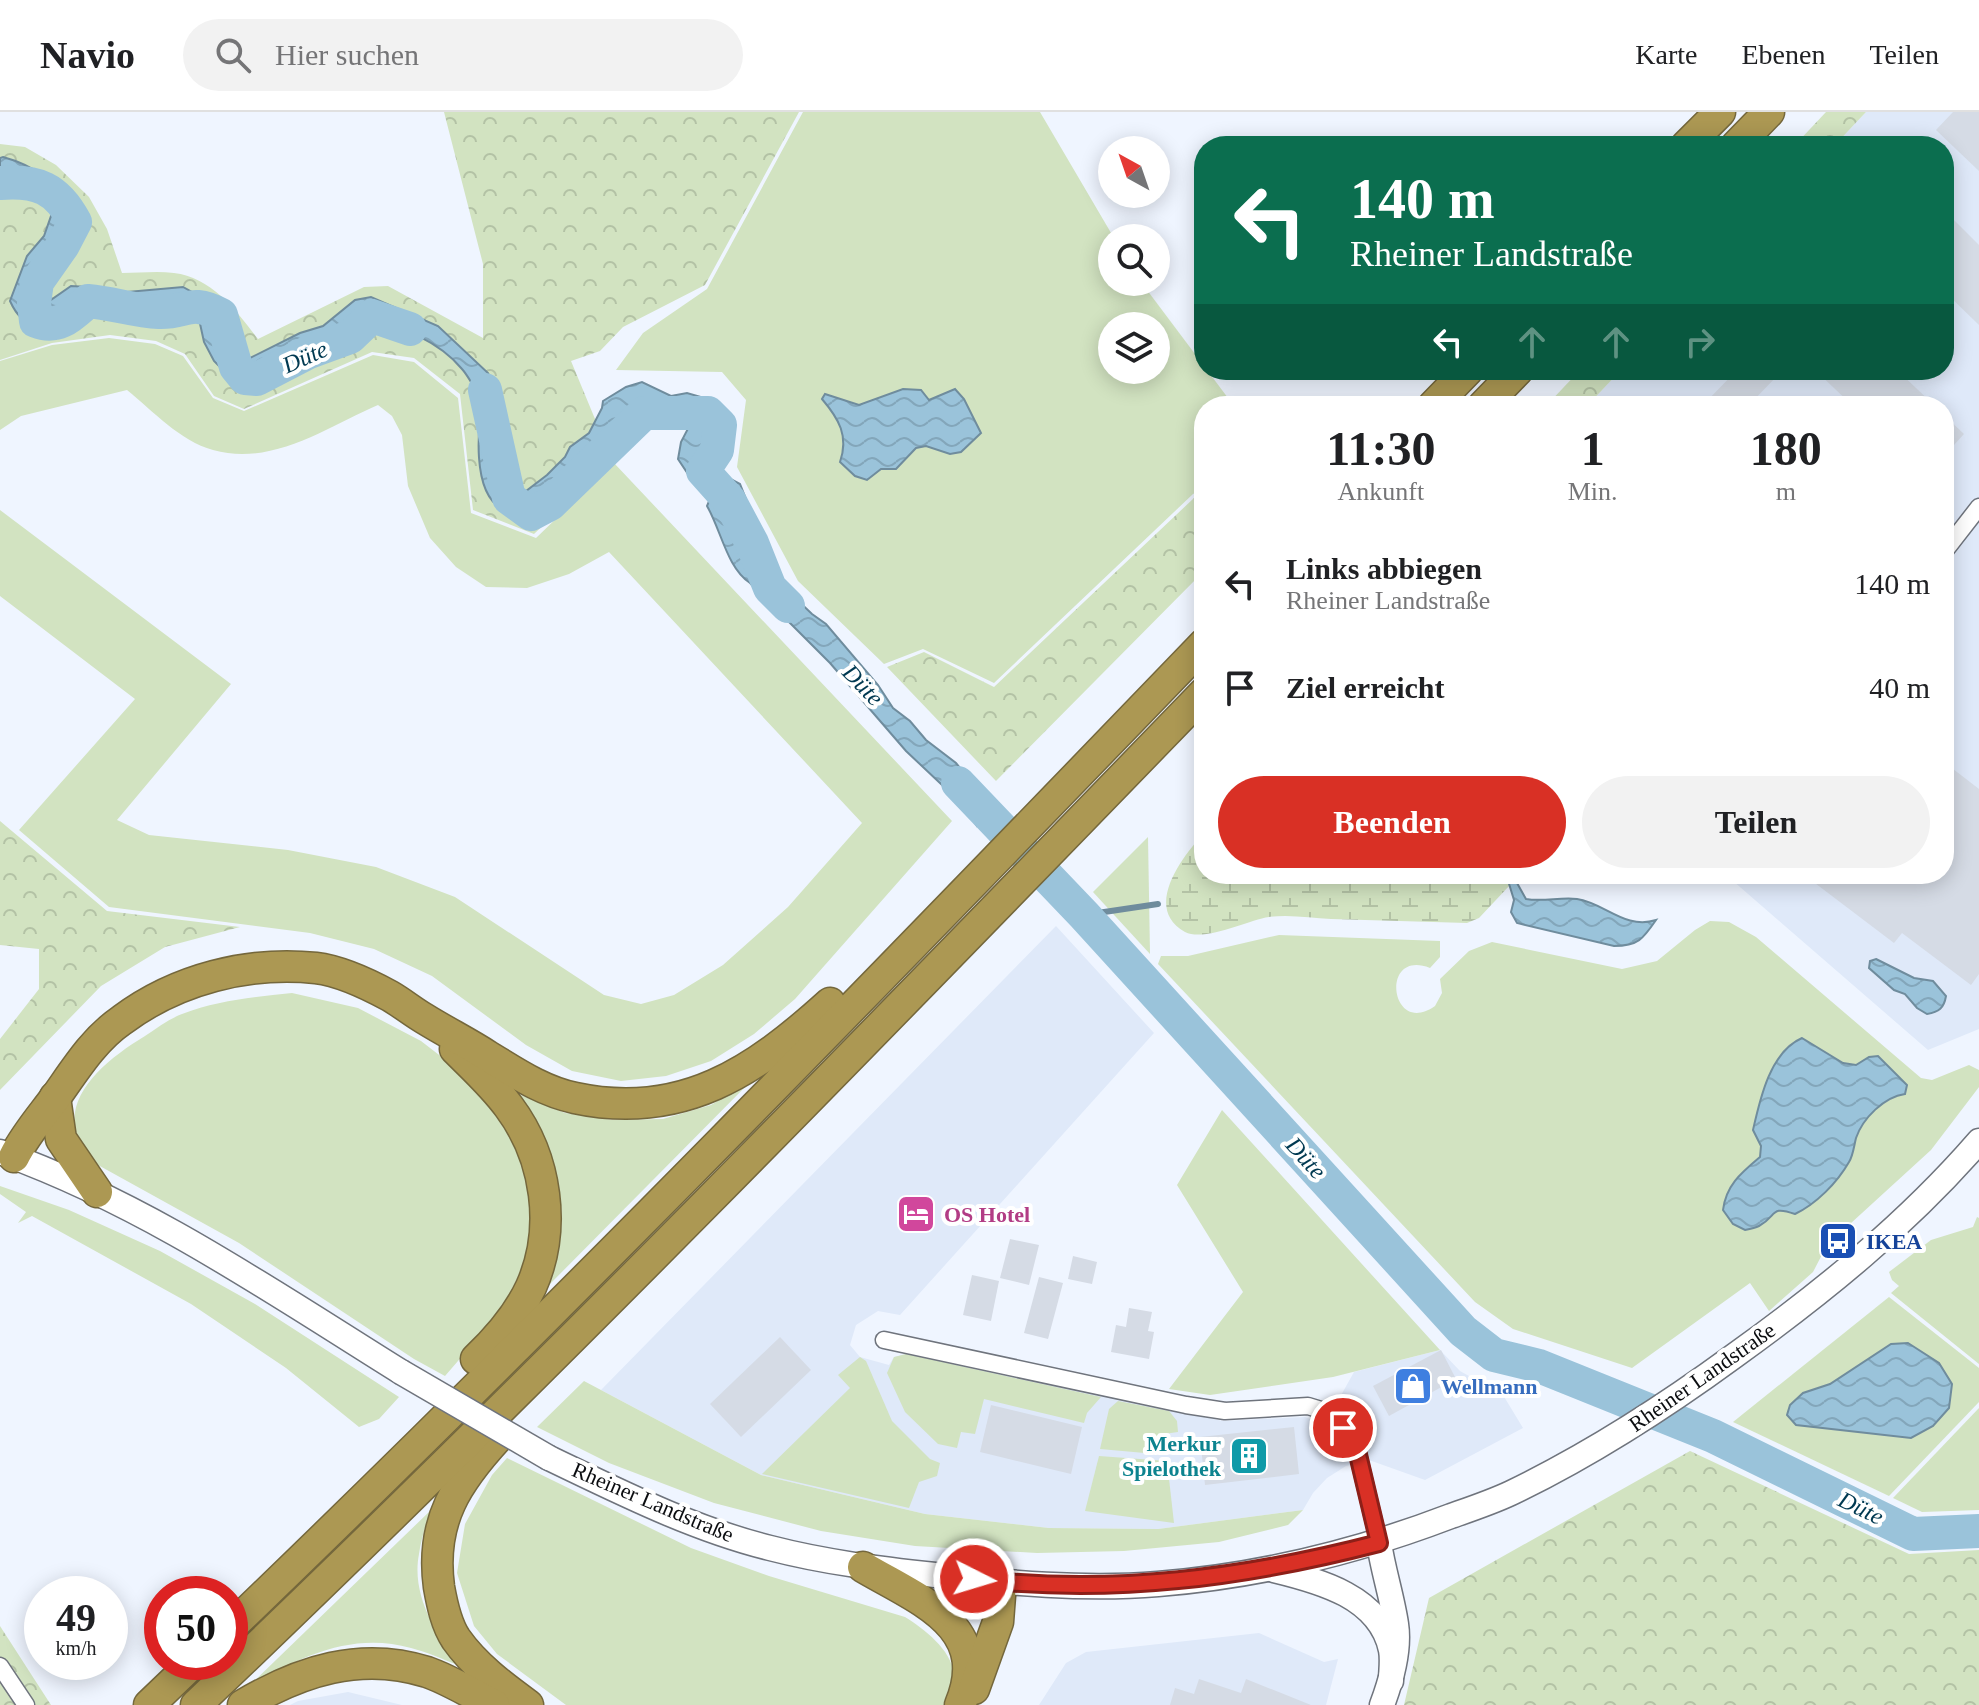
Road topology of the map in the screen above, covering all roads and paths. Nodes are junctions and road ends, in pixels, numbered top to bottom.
1 (1720, 112) edge
2 (1769, 112) edge
3 (1696, 136) edge
4 (1746, 136) edge
5 (1458, 380) edge
6 (1508, 380) edge
7 (1443, 396) edge
8 (1493, 396) edge
9 (1979, 507) edge
10 (1954, 539) edge
11 (1194, 654) edge
12 (1194, 703) edge
13 (892, 965) junction
14 (426, 1020) junction
15 (55, 1097) junction
16 (1979, 1141) edge
17 (7, 1155) edge
18 (97, 1192) junction
19 (602, 1306) junction
20 (884, 1340) dead end
21 (343, 1519) junction
22 (1379, 1543) junction
23 (863, 1567) junction
24 (1270, 1569) junction
25 (1001, 1582) junction
26 (248, 1611) edge
27 (0, 1666) edge
28 (175, 1680) edge
29 (1391, 1681) junction
30 (26, 1705) edge
31 (149, 1705) edge
32 (196, 1705) edge
33 (243, 1705) edge
34 (494, 1705) edge
35 (528, 1705) edge
36 (963, 1705) edge
37 (1382, 1705) edge

1 - 3 highway
2 - 4 highway
5 - 7 highway
6 - 8 highway
9 - 10 street
11 - 13 highway
12 - 19 highway
13 - 14 highway
13 - 21 highway
14 - 15 highway
14 - 21 highway
15 - 17 highway
15 - 18 highway
16 - 22 street, Rheiner Landstraße
17 - 18 street, Rheiner Landstraße
18 - 23 street, Rheiner Landstraße, bridge
19 - 32 highway
19 - 35 highway
20 - 22 street
21 - 26 highway
22 - 24 street, Rheiner Landstraße
22 - 29 street
23 - 25 street, Rheiner Landstraße
23 - 36 highway
24 - 25 street, Rheiner Landstraße
24 - 29 street
25 - 36 highway
27 - 30 street
28 - 31 highway
29 - 37 street
33 - 34 highway

